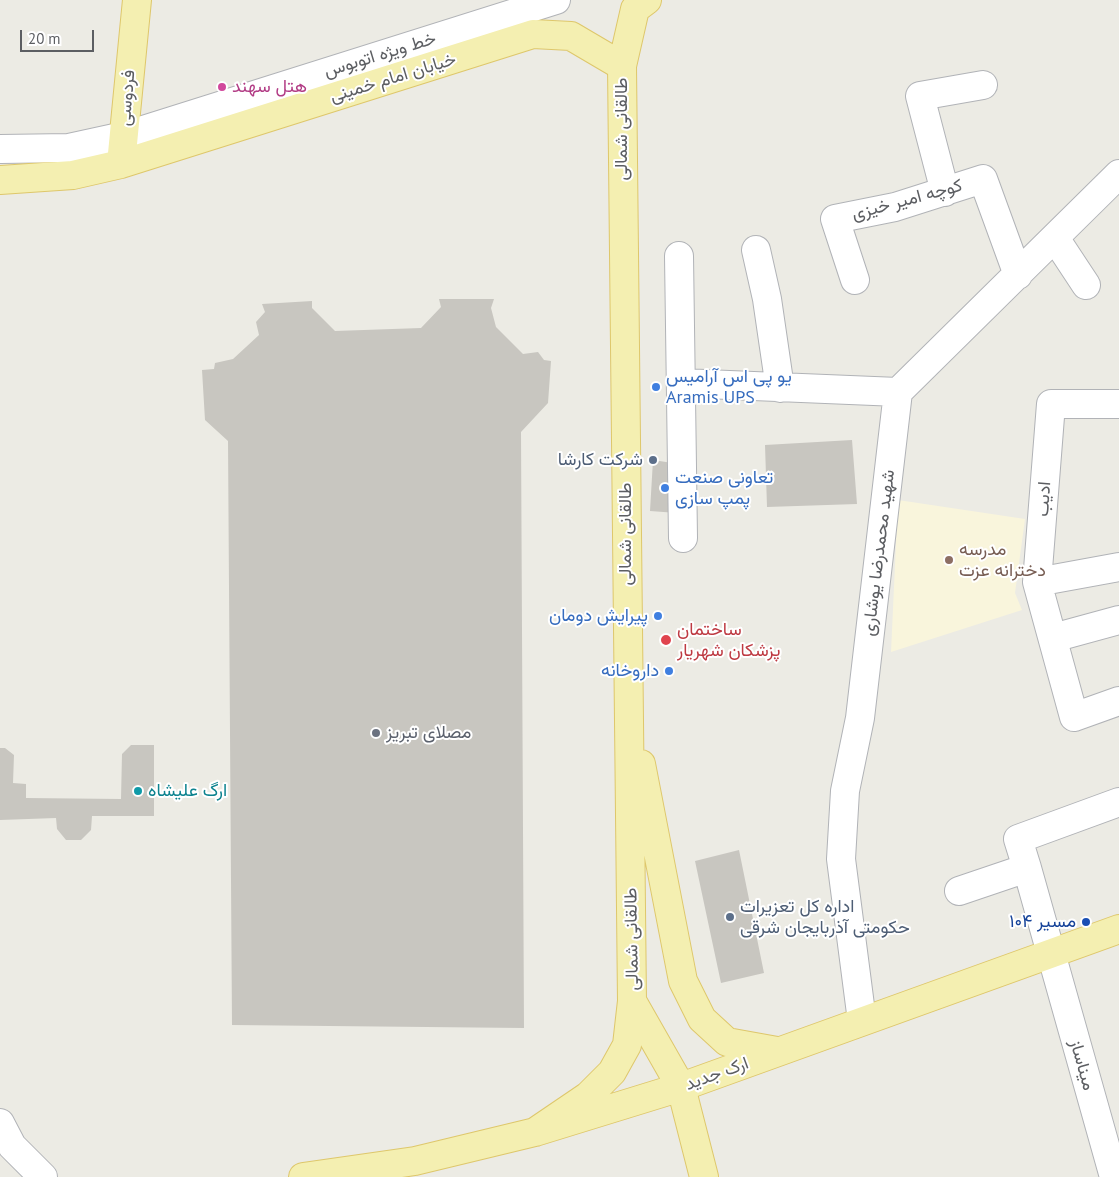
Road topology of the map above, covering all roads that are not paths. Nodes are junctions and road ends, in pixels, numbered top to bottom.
1 (137, 0) edge
2 (556, 0) edge
3 (647, 0) edge
4 (622, 66) junction
5 (983, 85) dead end
6 (124, 136) junction
7 (0, 149) edge
8 (121, 164) junction
9 (1119, 174) edge
10 (0, 180) edge
11 (945, 192) junction
12 (1056, 238) junction
13 (756, 250) dead end
14 (679, 256) dead end
15 (1018, 275) junction
16 (855, 280) dead end
17 (1086, 285) dead end
18 (681, 383) junction
19 (780, 388) junction
20 (898, 392) junction
21 (1119, 404) edge
22 (683, 538) dead end
23 (1119, 566) edge
24 (1038, 582) junction
25 (1119, 620) edge
26 (1053, 638) junction
27 (627, 692) junction
28 (1119, 701) edge
29 (1119, 802) edge
30 (1027, 868) junction
31 (959, 891) dead end
32 (1119, 929) edge
33 (1050, 953) junction
34 (632, 1001) junction
35 (862, 1021) junction
36 (777, 1052) junction
37 (680, 1087) junction
38 (535, 1132) junction
39 (4, 1139) edge
40 (43, 1177) edge
41 (303, 1177) edge
42 (704, 1177) edge
43 (1114, 1177) edge

1 - 6 main road, فردوسی
2 - 6 street, خط ویژه اتوبوس
3 - 4 main road
4 - 8 main road, خیابان امام خمینی
4 - 27 main road, طالقانی شمالی
5 - 11 street
6 - 7 street, خط ویژه اتوبوس
6 - 8 main road, فردوسی
8 - 10 main road, خیابان امام خمینی
9 - 12 street
11 - 15 street, کوچه امیر خیزی
11 - 16 street, کوچه امیر خیزی
12 - 15 street
12 - 17 street
13 - 19 street
14 - 18 street
15 - 20 street
18 - 19 street
18 - 22 street
19 - 20 street
20 - 35 street, شهید محمدرضا یوشاری
21 - 24 street, ادیب
23 - 24 street
24 - 26 street, ادیب
25 - 26 street
26 - 28 street, ادیب
27 - 34 main road, طالقانی شمالی
27 - 36 main road
29 - 30 street, میناساز
30 - 31 street
30 - 33 street, میناساز
32 - 33 main road, ارک جدید
33 - 35 main road, ارک جدید
33 - 43 street, میناساز
34 - 37 main road
34 - 38 main road, طالقانی شمالی
35 - 36 main road, ارک جدید
36 - 37 main road, ارک جدید
37 - 38 main road, ارک جدید
37 - 42 main road
38 - 41 main road, ارک جدید
39 - 40 street

